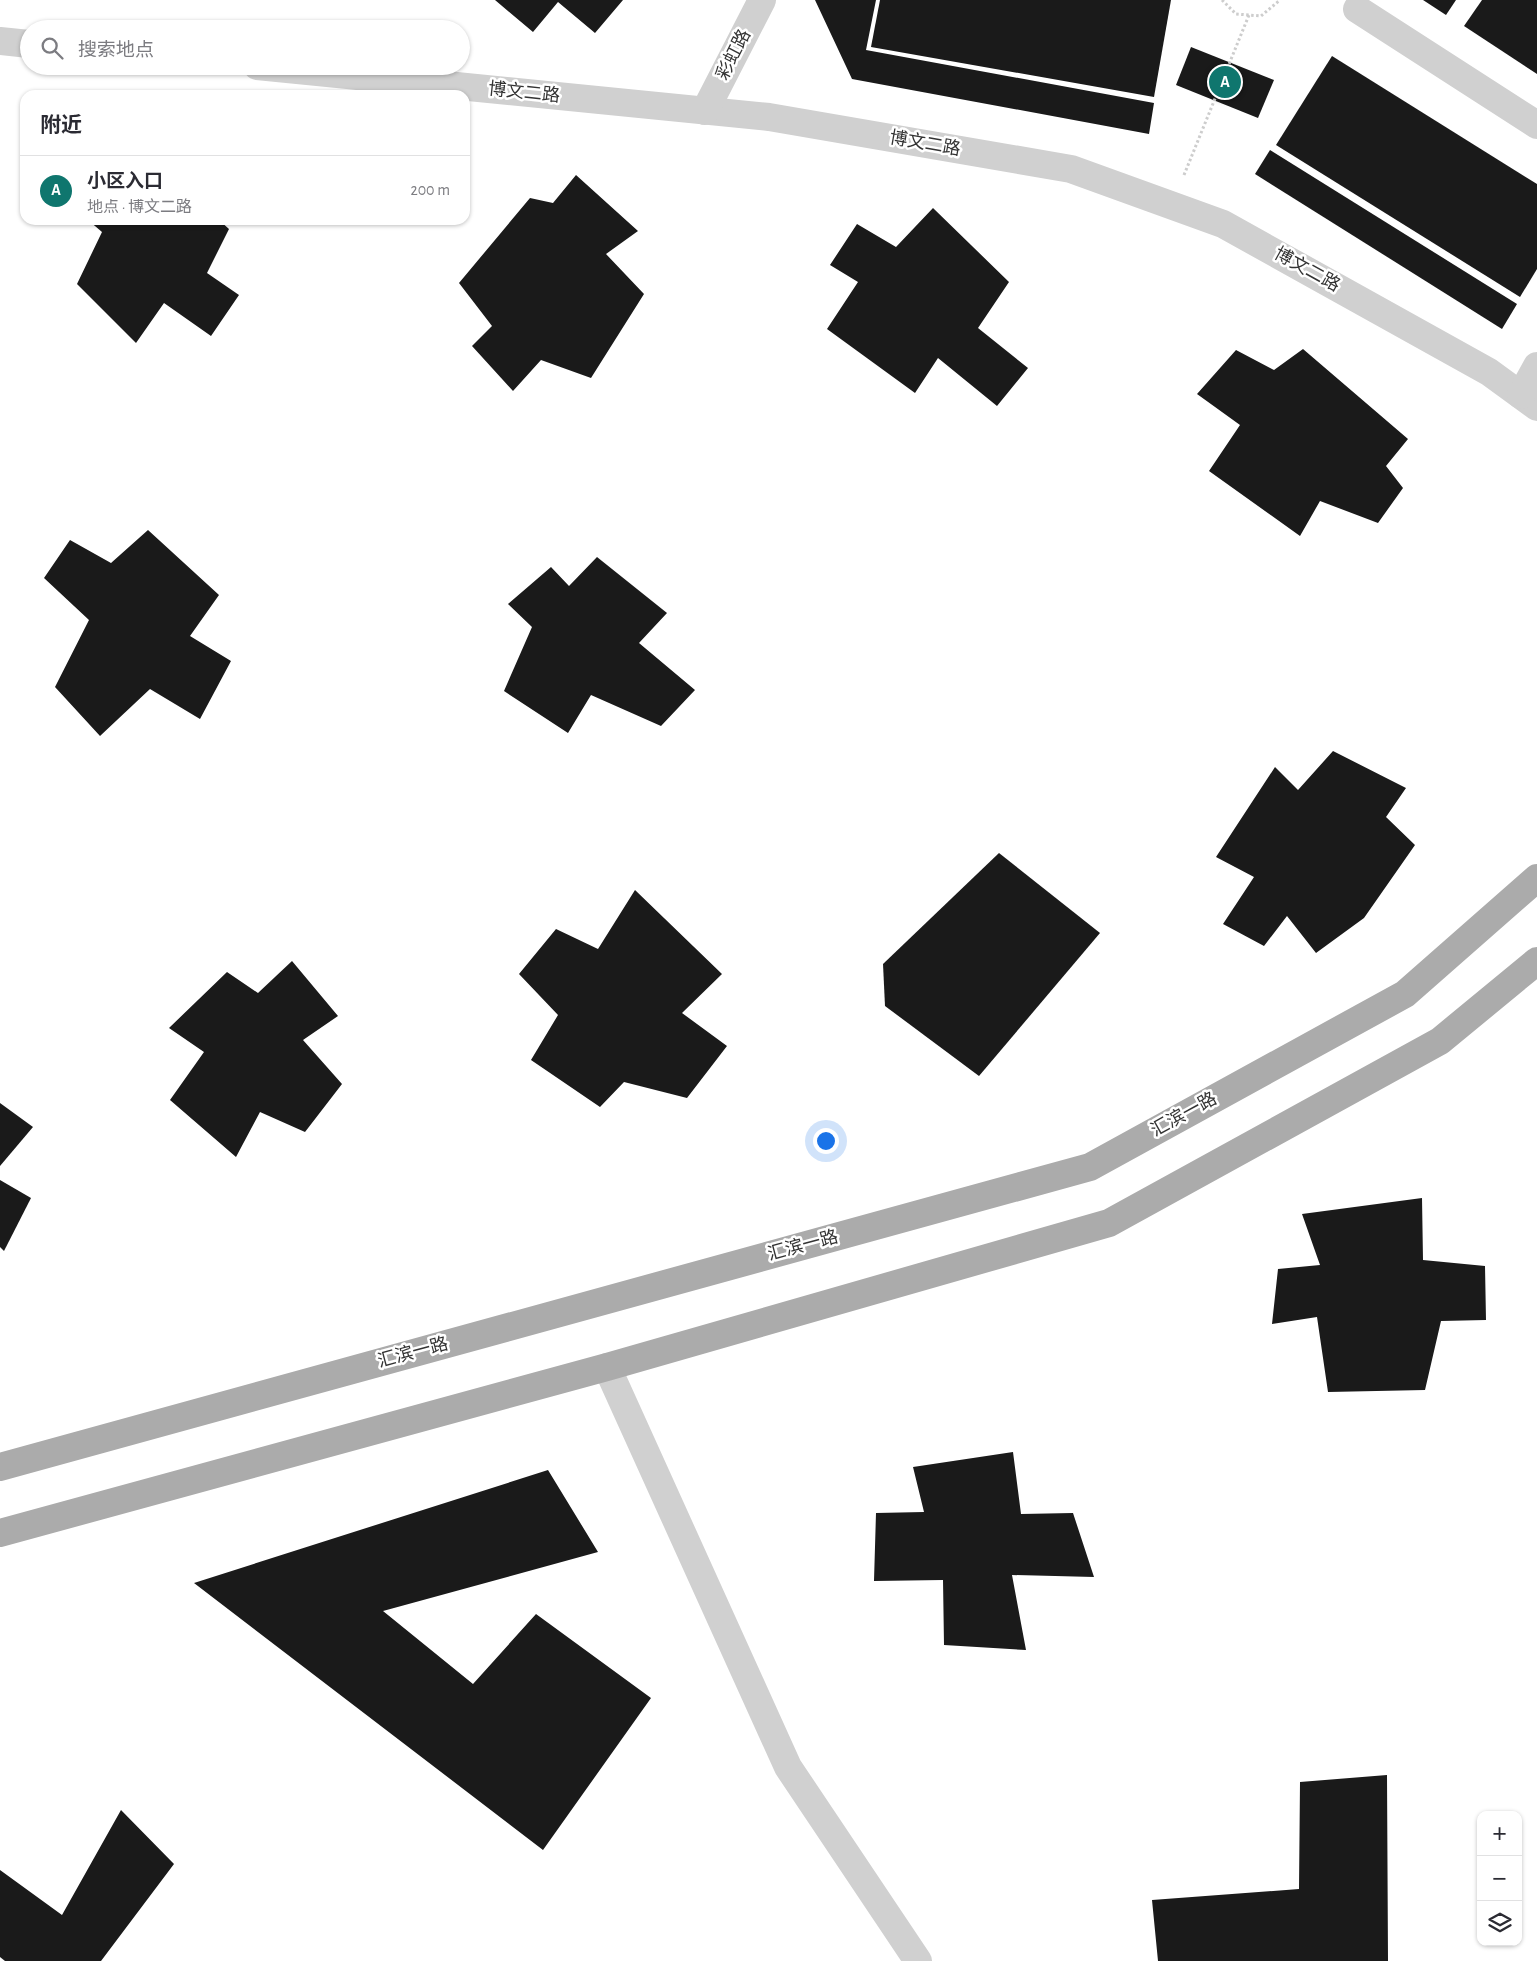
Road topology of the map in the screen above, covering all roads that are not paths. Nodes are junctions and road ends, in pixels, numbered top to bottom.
1 (762, 0) edge
2 (1357, 9) dead end
3 (0, 41) edge
4 (20, 43) edge
5 (347, 75) edge
6 (706, 111) junction
7 (1537, 125) edge
8 (1537, 366) edge
9 (1529, 401) edge
10 (1537, 878) edge
11 (1537, 961) edge
12 (606, 1367) junction
13 (0, 1467) edge
14 (0, 1533) edge
15 (918, 1961) edge

1 - 6 street, 彩虹路
2 - 7 street
3 - 4 street
5 - 6 street, 博文二路
6 - 9 street, 博文二路
8 - 9 street
10 - 13 main road, 汇滨一路
11 - 12 main road
12 - 14 main road
12 - 15 street

